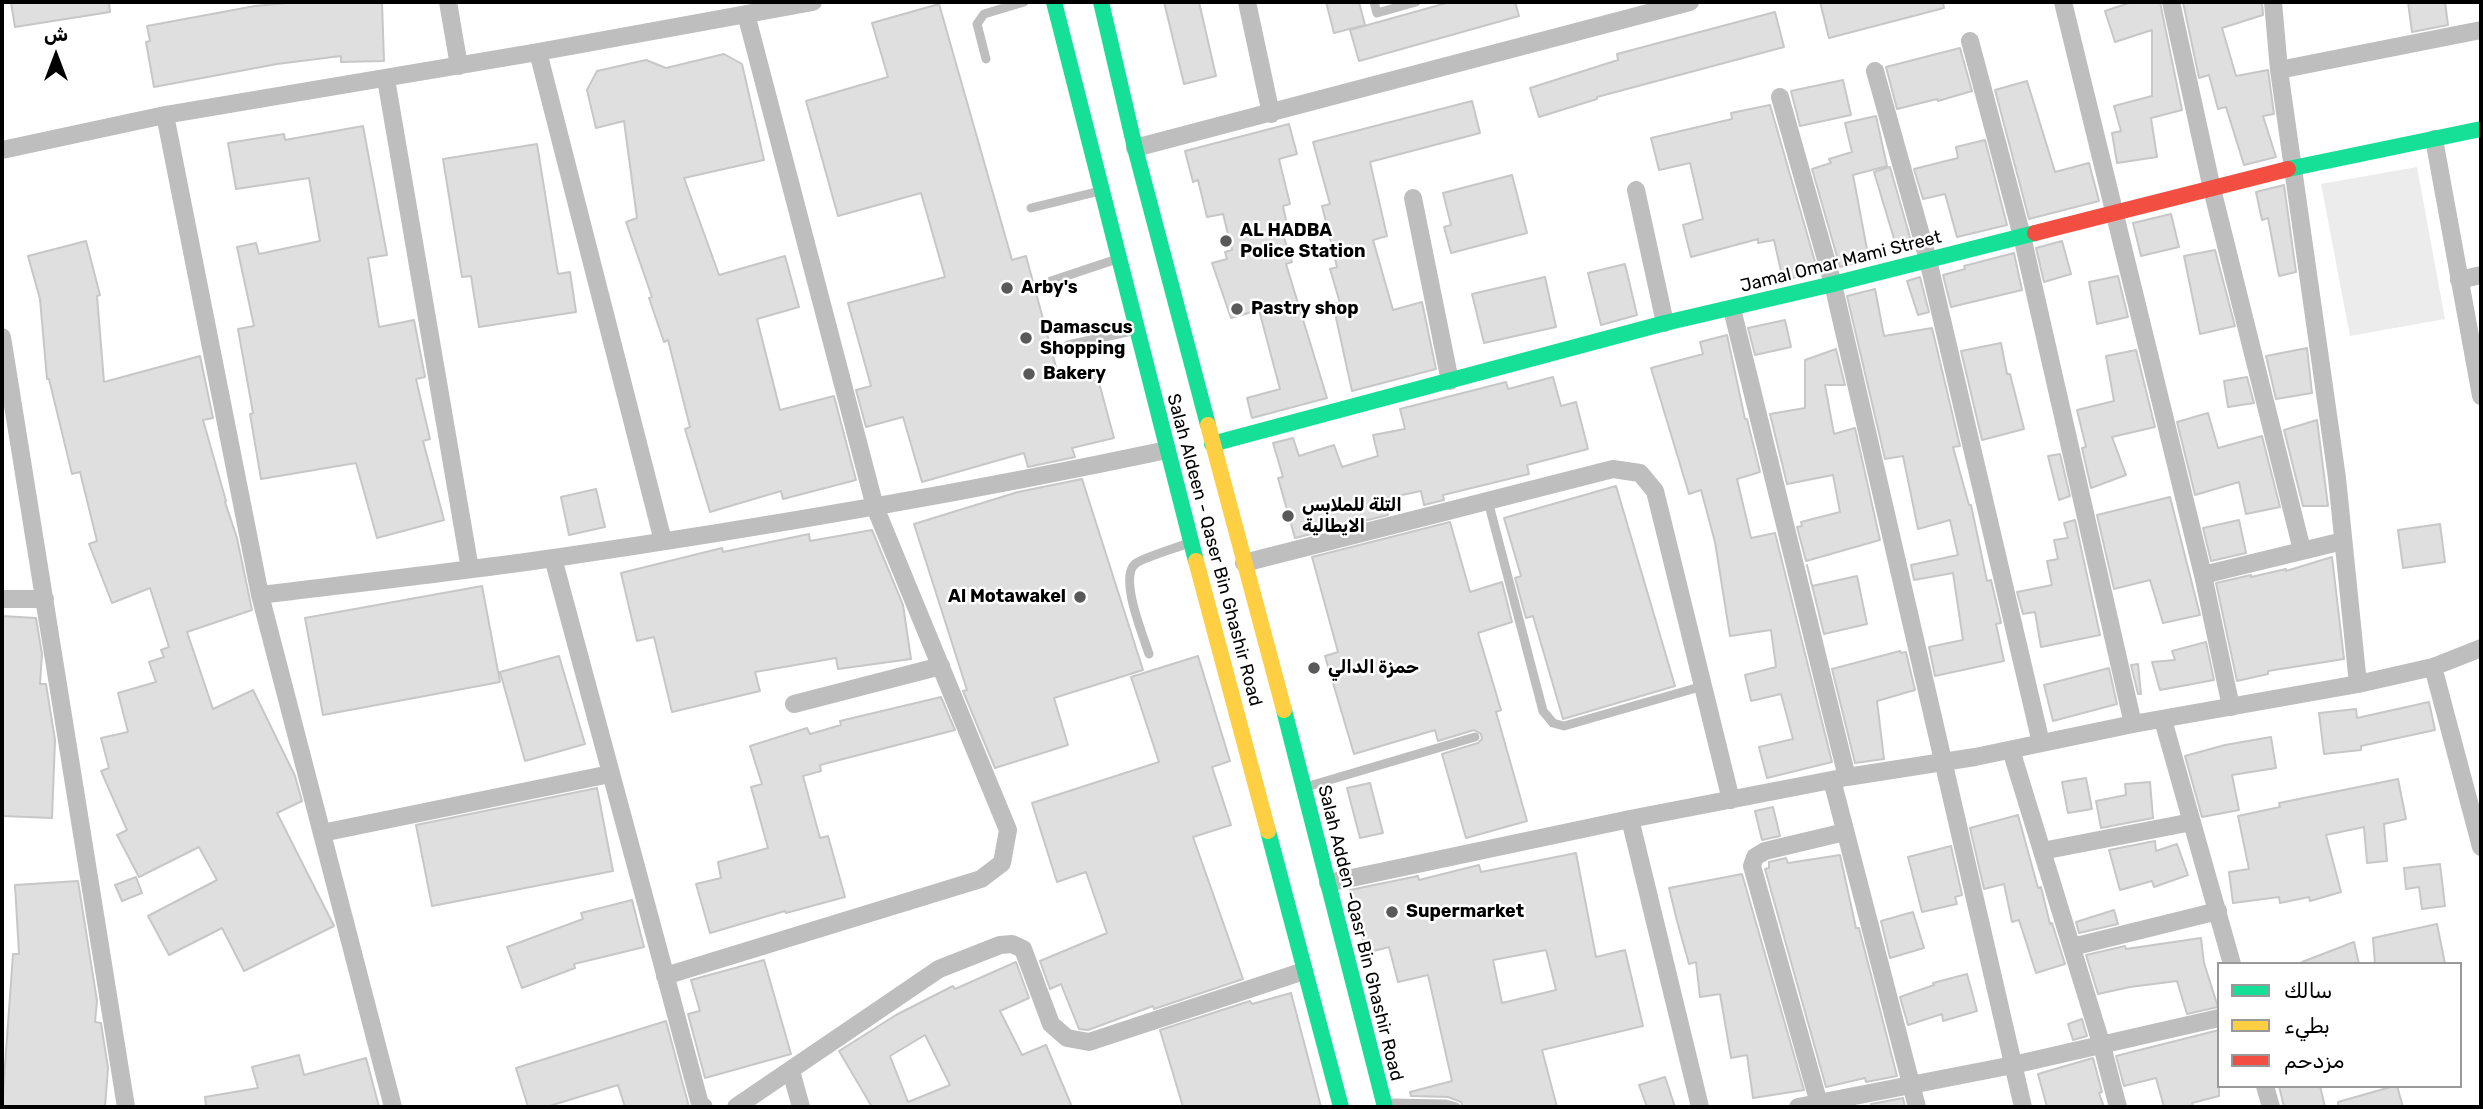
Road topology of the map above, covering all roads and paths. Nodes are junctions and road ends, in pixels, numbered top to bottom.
1 (448, 2) edge
2 (813, 2) edge
3 (1024, 2) edge
4 (1054, 2) edge
5 (1101, 2) edge
6 (1247, 2) edge
7 (1374, 2) edge
8 (1416, 2) edge
9 (1690, 2) edge
10 (2063, 2) edge
11 (2171, 2) edge
12 (2273, 2) edge
13 (746, 14) junction
14 (2481, 30) edge
15 (1970, 41) dead end
16 (538, 52) junction
17 (986, 59) dead end
18 (459, 66) junction
19 (2280, 70) junction
20 (1875, 71) dead end
21 (386, 79) junction
22 (1780, 97) dead end
23 (1271, 114) junction
24 (164, 115) junction
25 (2481, 129) edge
26 (2434, 139) junction
27 (1135, 148) junction
28 (2, 150) edge
29 (2295, 167) junction
30 (2212, 189) junction
31 (1636, 190) dead end
32 (1102, 191) junction
33 (1413, 198) dead end
34 (1031, 208) dead end
35 (2115, 213) junction
36 (2022, 236) junction
37 (1119, 259) junction
38 (1928, 260) junction
39 (2481, 275) edge
40 (2459, 280) junction
41 (1051, 281) dead end
42 (1833, 284) junction
43 (1732, 309) junction
44 (1665, 323) junction
45 (1137, 330) junction
46 (2, 337) edge
47 (1068, 345) dead end
48 (1450, 381) junction
49 (2481, 396) edge
50 (1212, 444) junction
51 (1167, 450) junction
52 (1488, 501) junction
53 (875, 507) junction
54 (663, 541) junction
55 (2343, 541) junction
56 (1191, 542) junction
57 (2302, 550) junction
58 (553, 558) junction
59 (1244, 563) junction
60 (470, 569) junction
61 (2203, 575) junction
62 (260, 596) junction
63 (2, 599) edge
64 (45, 599) junction
65 (2481, 648) edge
66 (1149, 654) dead end
67 (941, 667) junction
68 (2433, 667) junction
69 (2358, 684) junction
70 (1703, 686) junction
71 (794, 704) dead end
72 (2231, 707) junction
73 (2163, 719) junction
74 (2133, 724) junction
75 (1475, 737) dead end
76 (2041, 743) junction
77 (2011, 750) junction
78 (1941, 762) junction
79 (1299, 768) joint
80 (610, 774) junction
81 (1840, 778) junction
82 (1303, 788) junction
83 (1731, 800) junction
84 (1630, 819) junction
85 (2192, 822) junction
86 (1845, 832) junction
87 (322, 833) junction
88 (2481, 847) edge
89 (2042, 851) junction
90 (1328, 883) junction
91 (2218, 911) junction
92 (2072, 947) junction
93 (2231, 962) edge
94 (1304, 971) junction
95 (665, 975) junction
96 (2217, 1018) edge
97 (2102, 1046) junction
98 (2013, 1065) junction
99 (791, 1071) junction
100 (1911, 1085) junction
101 (2266, 1088) edge
102 (1384, 1105) edge
103 (1820, 1105) edge
104 (126, 1107) edge
105 (393, 1107) edge
106 (704, 1107) edge
107 (736, 1107) edge
108 (801, 1107) edge
109 (1341, 1107) edge
110 (1456, 1107) edge
111 (1700, 1107) edge
112 (1798, 1107) edge
113 (1917, 1107) edge
114 (2023, 1107) edge
115 (2118, 1107) edge
116 (2271, 1107) edge

1 - 18 street
2 - 13 street
3 - 17 lane
4 - 32 main road, Salah Aldeen - Qaser Bin Ghashir Road
5 - 27 main road, Salah Aldeen - Qaser Bin Ghashir Road
6 - 23 street
7 - 8 lane
9 - 23 street
10 - 35 street
11 - 30 street
12 - 19 street
13 - 16 street
13 - 53 street
14 - 19 street
15 - 36 street
16 - 18 street
16 - 54 street
18 - 21 street
19 - 29 street
20 - 38 street
21 - 24 street
21 - 60 street
22 - 42 street
23 - 27 street
24 - 28 street
24 - 62 street
25 - 26 main road, Jamal Omar Mami Street
26 - 29 main road, Jamal Omar Mami Street
26 - 40 street
27 - 50 main road, Salah Aldeen - Qaser Bin Ghashir Road
29 - 30 main road, Jamal Omar Mami Street
29 - 55 street
30 - 35 main road, Jamal Omar Mami Street
30 - 57 street
31 - 44 street
32 - 34 lane
32 - 37 main road, Salah Aldeen - Qaser Bin Ghashir Road
33 - 48 street
35 - 36 main road, Jamal Omar Mami Street
35 - 61 street
36 - 38 main road, Jamal Omar Mami Street
36 - 74 street
37 - 41 lane
37 - 45 main road, Salah Aldeen - Qaser Bin Ghashir Road
38 - 42 main road, Jamal Omar Mami Street
38 - 76 street
39 - 40 street
40 - 49 street
42 - 43 main road, Jamal Omar Mami Street
42 - 78 street
43 - 44 main road, Jamal Omar Mami Street
43 - 81 street
44 - 48 main road, Jamal Omar Mami Street
45 - 47 lane
45 - 51 main road, Salah Aldeen - Qaser Bin Ghashir Road
46 - 64 street
48 - 50 main road, Jamal Omar Mami Street
50 - 59 main road, Salah Aldeen - Qaser Bin Ghashir Road
51 - 53 street
51 - 56 main road, Salah Aldeen - Qaser Bin Ghashir Road
52 - 59 street
52 - 70 street
52 - 70 lane
53 - 54 street
53 - 67 street
54 - 58 street
55 - 57 street
55 - 69 street
56 - 66 lane
56 - 94 main road, Salah Aldeen - Qaser Bin Ghashir Road
57 - 61 street
58 - 60 street
58 - 80 street
59 - 79 main road, Salah Aldeen - Qaser Bin Ghashir Road
60 - 62 street
61 - 72 street
62 - 87 street
63 - 64 street
64 - 104 street
65 - 68 street
67 - 71 street
67 - 95 street
68 - 69 street
68 - 88 street
69 - 72 street
70 - 83 street
72 - 73 street
73 - 74 street
73 - 85 street
74 - 76 street
75 - 82 lane
76 - 77 street
77 - 78 street
77 - 89 street
78 - 81 street
78 - 98 street
79 - 82 main road, Salah Adden -Qasr Bin Ghashir Road
80 - 87 street
80 - 95 street
81 - 83 street
81 - 86 street
82 - 90 main road, Salah Adden -Qasr Bin Ghashir Road
83 - 84 street
84 - 90 street
84 - 111 street
85 - 89 street
85 - 91 street
86 - 100 street
86 - 103 street
87 - 105 street
89 - 92 street
90 - 102 main road, Salah Adden -Qasr Bin Ghashir Road
91 - 92 street
91 - 93 street
92 - 97 street
94 - 99 street
94 - 109 main road, Salah Aldeen - Qaser Bin Ghashir Road
95 - 106 street
96 - 97 street
97 - 98 street
97 - 115 street
98 - 100 street
98 - 114 street
99 - 107 street
99 - 108 street
100 - 103 street
100 - 113 street
101 - 116 street
102 - 110 lane
103 - 112 street

